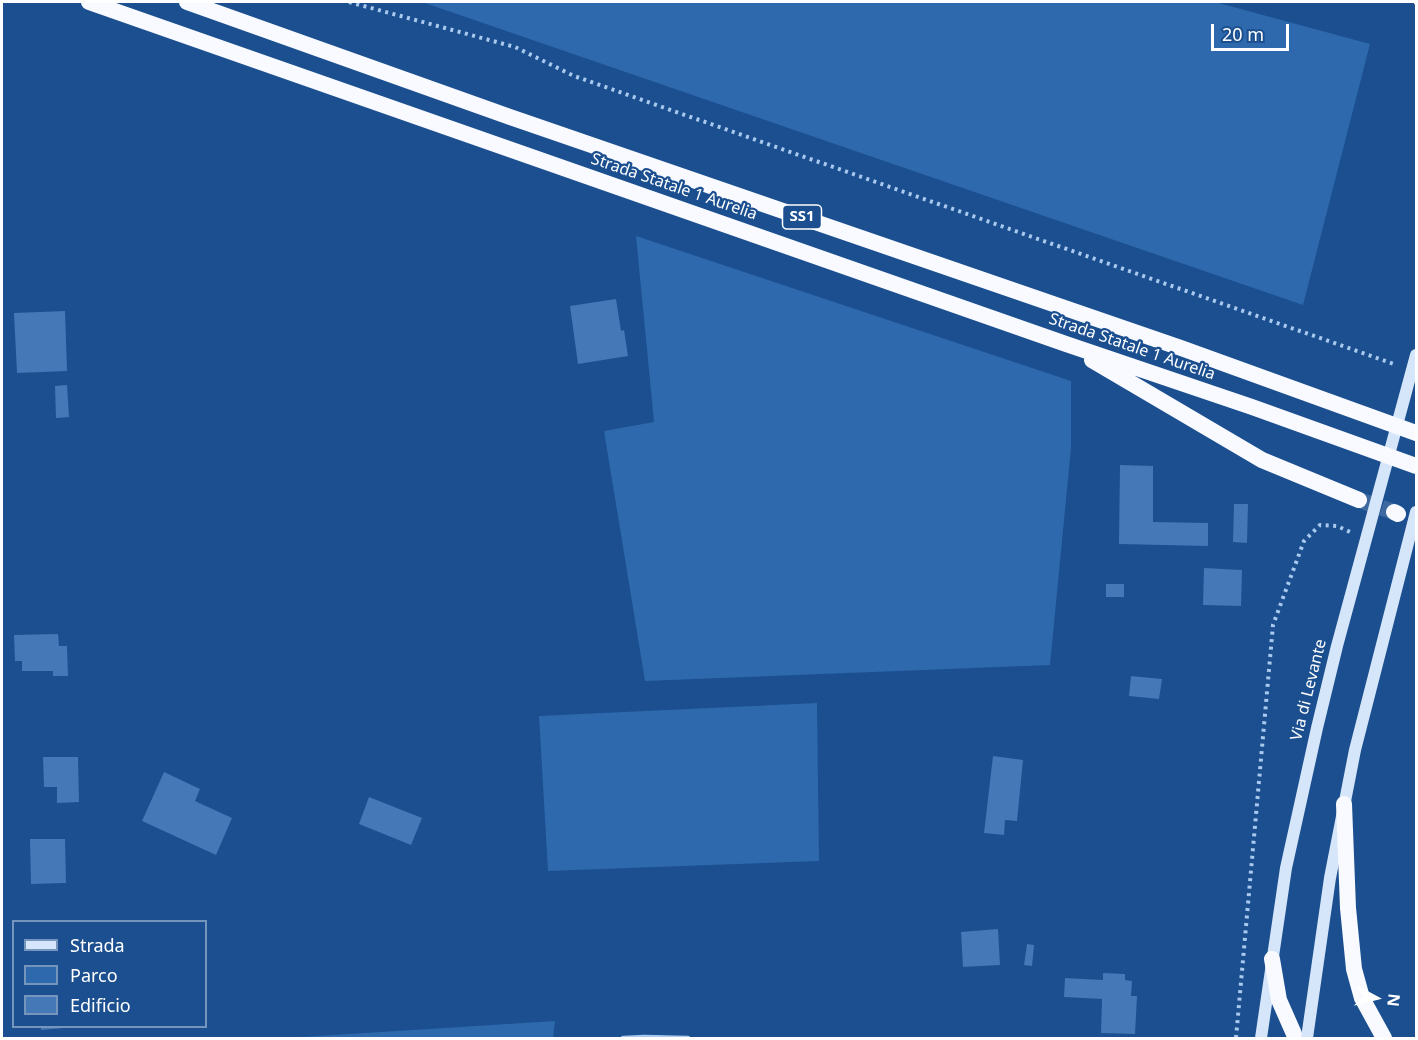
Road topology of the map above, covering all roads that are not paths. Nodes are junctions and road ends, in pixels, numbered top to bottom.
1 (89, 2) edge
2 (187, 2) edge
3 (1066, 344) junction
4 (1416, 355) edge
5 (1416, 433) edge
6 (1416, 466) edge
7 (1359, 500) tunnel mouth
8 (1416, 512) edge
9 (1344, 804) junction
10 (1272, 959) junction
11 (1300, 1036) edge
12 (623, 1038) edge
13 (688, 1038) edge
14 (1261, 1038) edge
15 (1384, 1038) edge

1 - 3 highway, Strada Statale 1 Aurelia / SS1
2 - 5 highway, Strada Statale 1 Aurelia / SS1
3 - 6 highway, Strada Statale 1 Aurelia / SS1
3 - 7 highway
4 - 10 main road, Via di Levante
8 - 9 main road
9 - 11 main road
9 - 15 highway
10 - 11 highway
10 - 14 main road, Via di Levante
12 - 13 lane

